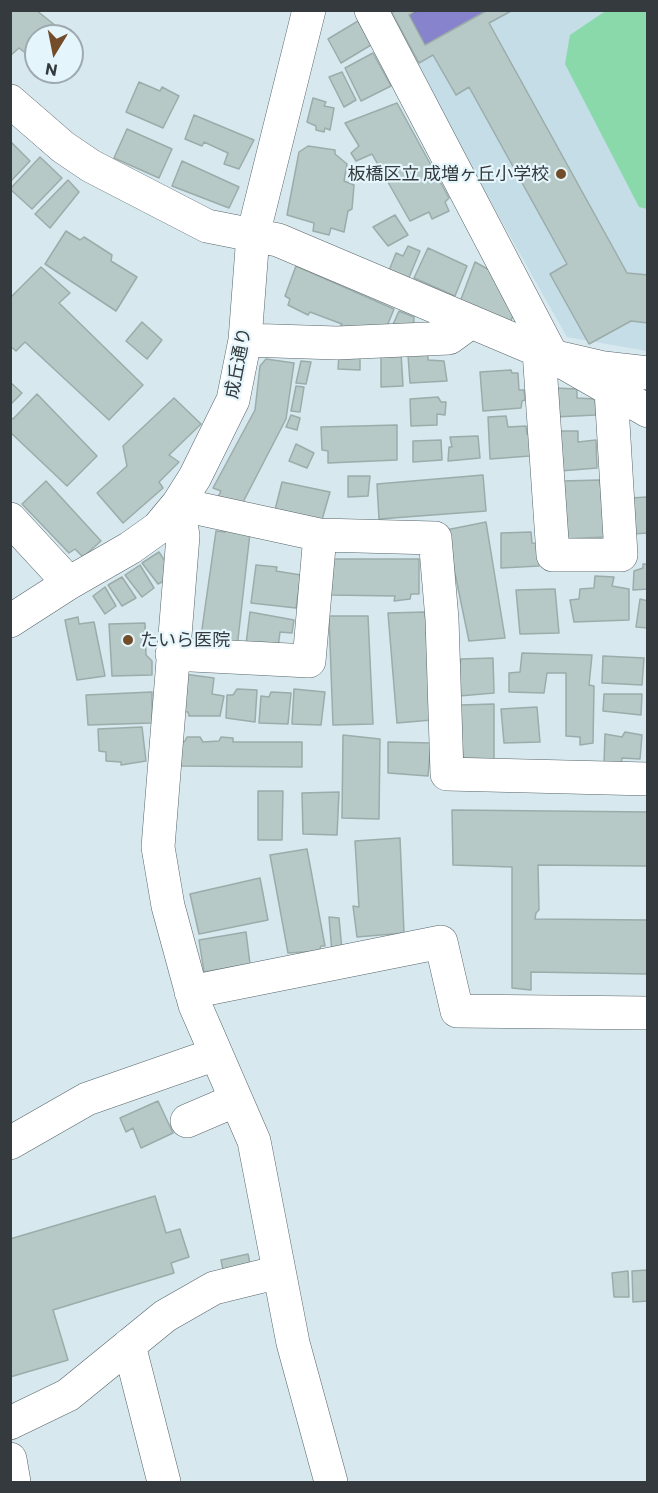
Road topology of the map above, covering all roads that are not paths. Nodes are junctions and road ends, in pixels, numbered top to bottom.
1 (309, 10) edge
2 (371, 10) edge
3 (10, 101) edge
4 (253, 235) junction
5 (471, 322) junction
6 (245, 340) junction
7 (546, 354) junction
8 (648, 373) edge
9 (611, 390) junction
10 (648, 411) edge
11 (178, 504) junction
12 (10, 519) edge
13 (320, 535) junction
14 (69, 583) junction
15 (10, 621) edge
16 (172, 654) junction
17 (648, 779) edge
18 (190, 992) junction
19 (648, 1013) edge
20 (216, 1054) junction
21 (236, 1100) junction
22 (187, 1121) dead end
23 (10, 1143) edge
24 (279, 1272) junction
25 (129, 1345) junction
26 (10, 1423) edge
27 (10, 1459) edge
28 (14, 1482) edge
29 (164, 1482) edge
30 (331, 1482) edge

1 - 4 street, 成丘通り
2 - 7 street
3 - 4 street
4 - 5 street
4 - 6 street, 成丘通り
5 - 6 street
5 - 7 street
6 - 11 street, 成丘通り
7 - 8 street
7 - 9 street
7 - 9 street
9 - 10 street
11 - 13 street
11 - 14 street, 成丘通り
11 - 16 street
12 - 14 street
13 - 16 street
13 - 17 street
14 - 15 street, 成丘通り
16 - 18 street
18 - 19 street
18 - 20 street
20 - 21 street
20 - 23 street
21 - 22 street
21 - 24 street
24 - 25 street
24 - 30 street
25 - 26 street
25 - 29 street
27 - 28 street

